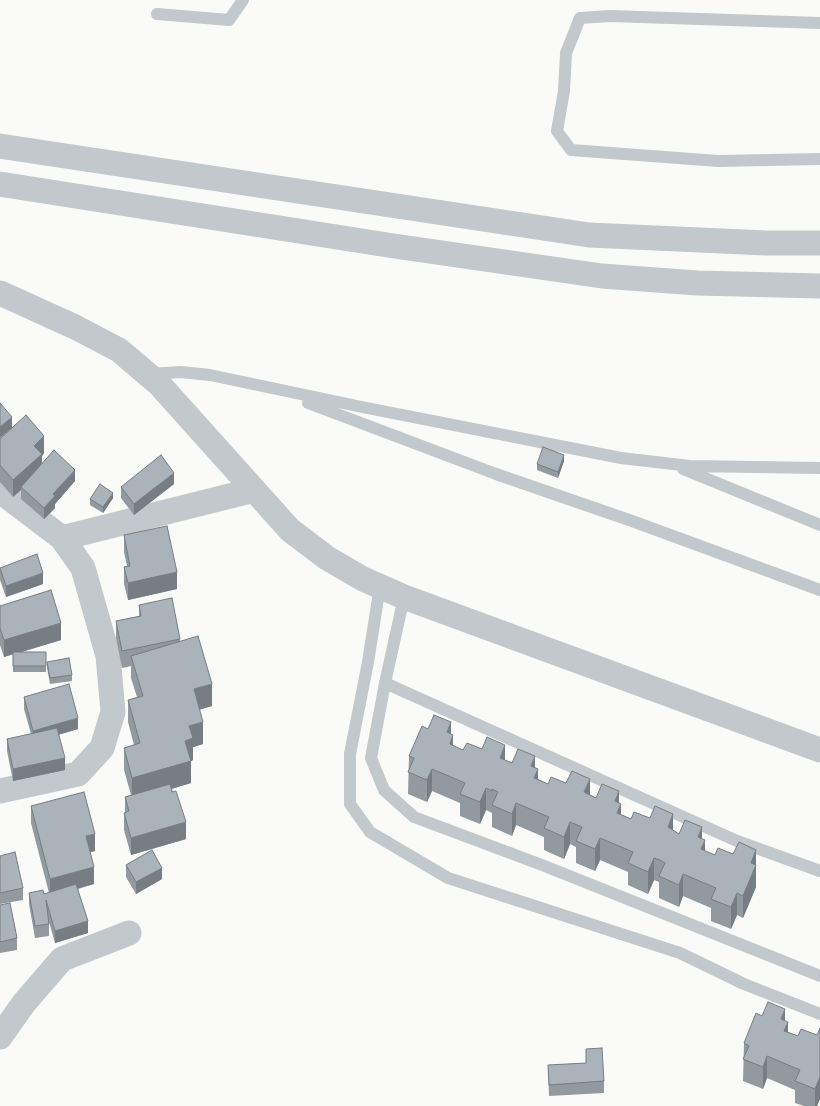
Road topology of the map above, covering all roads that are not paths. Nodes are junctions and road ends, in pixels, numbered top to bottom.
1 (242, 0) edge
2 (157, 14) dead end
3 (820, 23) edge
4 (0, 146) edge
5 (820, 159) edge
6 (0, 184) edge
7 (820, 243) edge
8 (820, 286) edge
9 (0, 293) edge
10 (147, 374) junction
11 (265, 387) junction
12 (671, 464) junction
13 (820, 468) edge
14 (254, 490) junction
15 (0, 491) edge
16 (820, 525) edge
17 (62, 538) junction
18 (380, 586) junction
19 (820, 590) edge
20 (404, 597) junction
21 (385, 683) junction
22 (820, 750) edge
23 (0, 791) edge
24 (820, 871) edge
25 (129, 934) dead end
26 (820, 976) edge
27 (820, 1014) edge
28 (0, 1037) edge

1 - 2 lane
3 - 5 lane
4 - 7 street
6 - 8 street
9 - 10 street
10 - 11 lane
10 - 14 street
11 - 12 lane
11 - 19 lane
12 - 13 lane
12 - 16 lane
14 - 17 street
14 - 18 street
15 - 17 street
17 - 23 street
18 - 20 street
18 - 27 lane
20 - 21 lane
20 - 22 street
21 - 24 lane
21 - 26 lane
25 - 28 street

